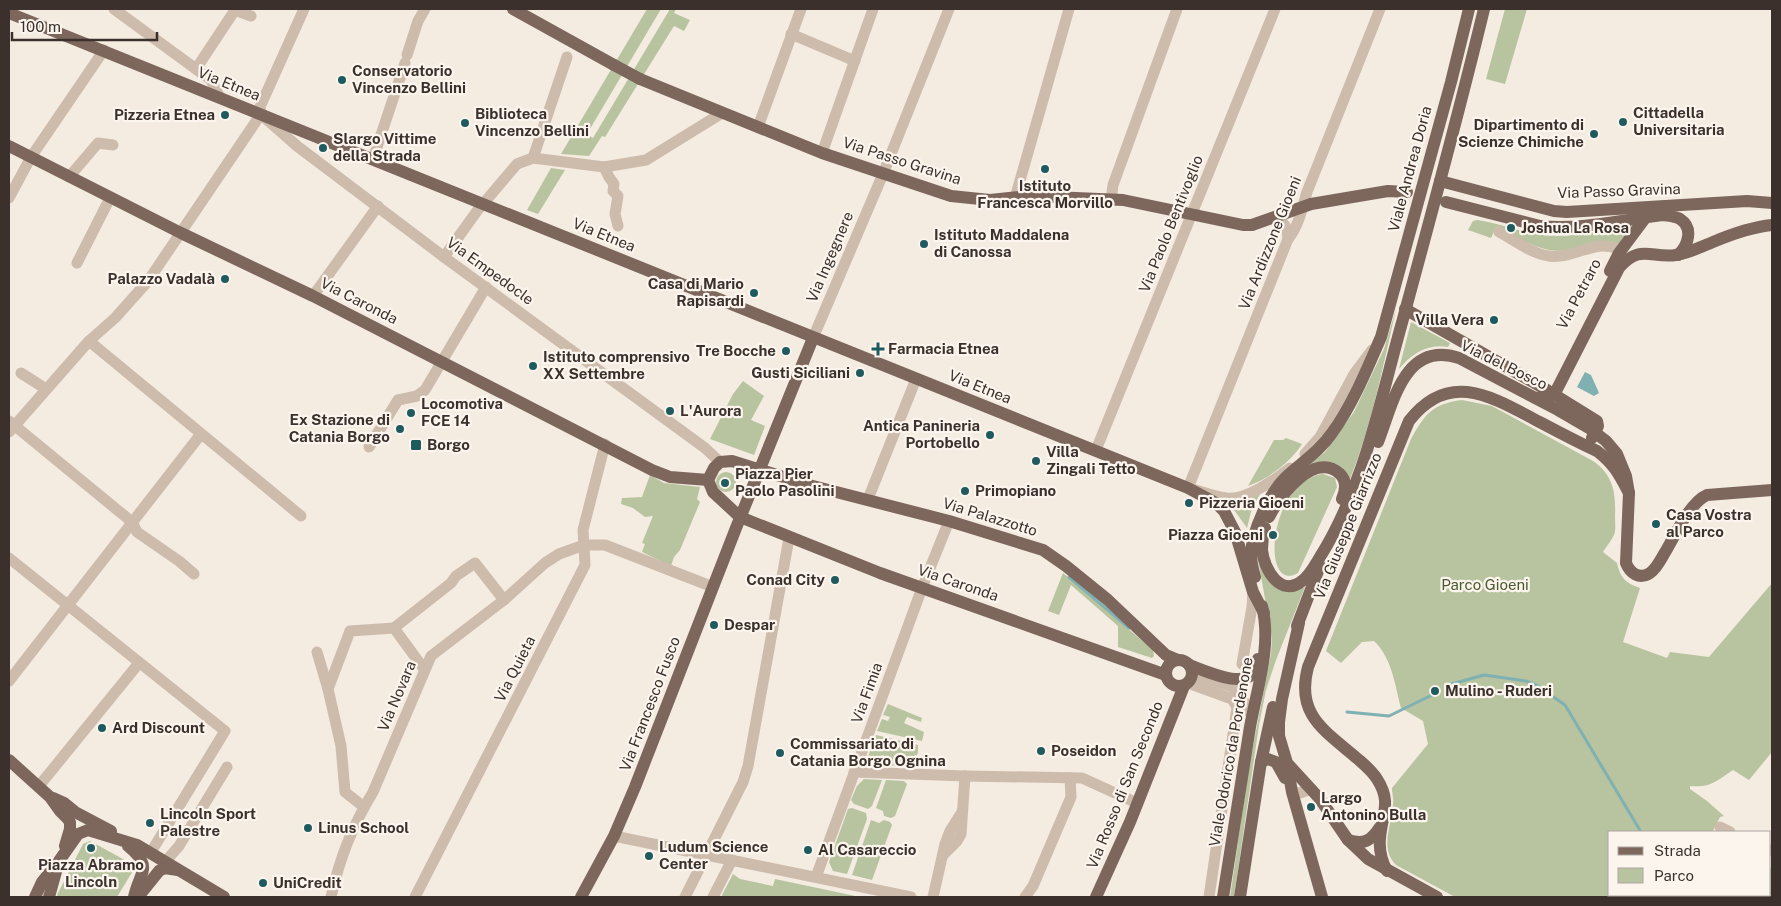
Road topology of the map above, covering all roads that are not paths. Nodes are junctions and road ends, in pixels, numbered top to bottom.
1 (114, 9) edge
2 (304, 9) edge
3 (414, 9) edge
4 (425, 9) edge
5 (513, 9) edge
6 (801, 9) edge
7 (873, 9) edge
8 (949, 9) edge
9 (1069, 9) edge
10 (1177, 9) edge
11 (1275, 9) edge
12 (1380, 9) edge
13 (1462, 9) edge
14 (1469, 9) edge
15 (1484, 9) edge
16 (9, 13) edge
17 (251, 16) dead end
18 (418, 21) junction
19 (791, 34) junction
20 (104, 50) junction
21 (567, 57) dead end
22 (855, 61) junction
23 (196, 69) junction
24 (1452, 79) junction
25 (220, 98) junction
26 (722, 113) junction
27 (260, 114) junction
28 (758, 127) junction
29 (113, 145) dead end
30 (9, 146) edge
31 (822, 153) junction
32 (31, 158) junction
33 (533, 158) junction
34 (373, 159) junction
35 (604, 167) junction
36 (883, 174) junction
37 (69, 177) junction
38 (1440, 181) junction
39 (1407, 192) dead end
40 (9, 198) edge
41 (110, 198) junction
42 (1015, 198) junction
43 (1111, 200) junction
44 (1446, 202) dead end
45 (1772, 203) edge
46 (483, 204) junction
47 (1696, 204) junction
48 (378, 206) junction
49 (1303, 206) junction
50 (1191, 214) junction
51 (1275, 217) junction
52 (1646, 217) junction
53 (1772, 225) edge
54 (618, 226) dead end
55 (1500, 232) dead end
56 (181, 233) junction
57 (1288, 239) junction
58 (1678, 255) junction
59 (1623, 256) junction
60 (444, 257) junction
61 (77, 262) dead end
62 (486, 287) junction
63 (313, 296) junction
64 (1405, 309) junction
65 (1380, 337) junction
66 (813, 338) junction
67 (89, 341) junction
68 (442, 362) junction
69 (21, 373) dead end
70 (916, 379) junction
71 (46, 389) junction
72 (1551, 394) junction
73 (1534, 398) junction
74 (1558, 410) junction
75 (11, 426) edge
76 (1596, 433) junction
77 (201, 434) junction
78 (1578, 442) junction
79 (605, 444) junction
80 (369, 447) dead end
81 (1096, 450) junction
82 (720, 462) junction
83 (759, 470) junction
84 (701, 480) junction
85 (1188, 488) junction
86 (1772, 490) edge
87 (1629, 493) junction
88 (868, 499) junction
89 (1269, 501) junction
90 (1344, 510) junction
91 (301, 516) dead end
92 (740, 518) junction
93 (949, 521) junction
94 (132, 522) junction
95 (1265, 524) junction
96 (789, 538) junction
97 (1330, 540) junction
98 (584, 545) junction
99 (1252, 545) junction
100 (9, 558) edge
101 (194, 574) dead end
102 (713, 587) junction
103 (922, 588) junction
104 (1252, 592) junction
105 (504, 600) junction
106 (68, 606) junction
107 (1264, 613) junction
108 (1298, 625) junction
109 (394, 628) junction
110 (1265, 638) junction
111 (317, 652) dead end
112 (1183, 662) junction
113 (139, 663) junction
114 (1242, 664) dead end
115 (424, 669) junction
116 (1166, 675) junction
117 (9, 681) edge
118 (1187, 683) junction
119 (328, 690) junction
120 (1252, 716) junction
121 (9, 760) edge
122 (1261, 762) junction
123 (1287, 763) junction
124 (228, 767) dead end
125 (202, 768) junction
126 (854, 772) junction
127 (965, 776) junction
128 (220, 778) junction
129 (1070, 778) junction
130 (39, 786) junction
131 (1311, 789) junction
132 (1292, 792) junction
133 (50, 796) junction
134 (1137, 803) junction
135 (364, 807) junction
136 (1384, 821) junction
137 (614, 836) junction
138 (121, 840) junction
139 (1348, 840) junction
140 (153, 849) junction
141 (707, 854) junction
142 (732, 860) junction
143 (59, 861) junction
144 (165, 864) junction
145 (1386, 871) junction
146 (816, 877) junction
147 (1428, 895) edge
148 (35, 897) edge
149 (50, 897) edge
150 (134, 897) edge
151 (138, 897) edge
152 (224, 897) edge
153 (332, 897) edge
154 (415, 897) edge
155 (581, 897) edge
156 (684, 897) edge
157 (713, 897) edge
158 (911, 897) edge
159 (934, 897) edge
160 (1025, 897) edge
161 (1096, 897) edge
162 (1209, 897) edge
163 (1223, 897) edge
164 (1240, 897) edge
165 (1322, 897) edge

1 - 23 street
2 - 27 street
3 - 18 street
4 - 18 street
5 - 26 main road, Via Passo Gravina, bridge
6 - 19 street
7 - 22 street
8 - 36 street, Via Ingegnere
9 - 42 street
10 - 43 street
11 - 50 street, Via Paolo Bentivoglio
12 - 49 street, Via Ardizzone Gioeni
13 - 24 main road
14 - 24 main road, Viale Andrea Doria
15 - 38 main road
16 - 20 main road, Via Etnea
17 - 23 street
18 - 34 street
19 - 22 street
19 - 28 street
20 - 25 main road, Via Etnea
20 - 32 street
21 - 33 street
22 - 31 street
23 - 25 street
24 - 65 main road, Viale Andrea Doria
25 - 27 main road, Via Etnea
26 - 28 main road, Via Passo Gravina
26 - 35 street
27 - 34 main road, Via Etnea
27 - 48 street, Via Empedocle
27 - 56 street
28 - 31 main road, Via Passo Gravina
29 - 37 street
30 - 32 main road, Via Caronda
31 - 36 main road, Via Passo Gravina
32 - 37 main road, Via Caronda
32 - 40 street
33 - 35 street
33 - 46 street
34 - 46 main road, Via Etnea
35 - 54 street
36 - 42 main road, Via Passo Gravina
36 - 66 street, Via Ingegnere
37 - 41 main road, Via Caronda
38 - 47 main road, Via Passo Gravina
38 - 64 main road
39 - 49 main road, Via Passo Gravina
41 - 56 main road, Via Caronda
41 - 61 street
42 - 43 main road, Via Passo Gravina
43 - 50 main road, Via Passo Gravina
44 - 52 main road, Via Passo Gravina
45 - 47 main road, Via Passo Gravina
46 - 60 street
46 - 66 main road, Via Etnea
47 - 52 main road
48 - 60 street, Via Empedocle
48 - 63 street
49 - 51 main road, Via Passo Gravina
49 - 57 street, Via Ardizzone Gioeni
50 - 51 main road, Via Passo Gravina
50 - 81 street, Via Paolo Bentivoglio
51 - 57 street
52 - 58 main road
52 - 59 main road, Via Petraro
53 - 58 main road
55 - 59 street
56 - 63 main road, Via Caronda
56 - 67 street
57 - 85 street, Via Ardizzone Gioeni
58 - 59 main road
59 - 72 main road, Via Petraro
60 - 62 street, Via Empedocle
62 - 68 street
62 - 82 street, Via Empedocle
63 - 68 main road, Via Caronda
64 - 72 main road, Via del Bosco
64 - 90 main road
65 - 85 street
65 - 89 main road
66 - 70 main road, Via Etnea
66 - 83 main road, Via Ingegnere
67 - 71 street
67 - 77 street
68 - 79 main road, Via Caronda
68 - 80 street
69 - 71 street
70 - 81 main road, Via Etnea
70 - 88 street
71 - 75 street
72 - 73 main road
72 - 74 main road
72 - 76 main road, Via del Bosco
73 - 74 main road, Via del Bosco
73 - 90 main road, Via del Bosco
74 - 76 main road, Via del Bosco
75 - 94 street
76 - 78 main road
76 - 87 main road, Via del Bosco
77 - 91 street
77 - 94 street
78 - 87 main road
78 - 136 main road, Via Giuseppe Giarrizzo
79 - 84 main road, Via Caronda
79 - 98 street, Via Quieta
81 - 85 main road, Via Etnea
82 - 83 main road, Via Palazzotto
82 - 84 main road
83 - 88 main road, Via Palazzotto
83 - 92 main road, Via Ingegnere
84 - 92 main road
85 - 104 main road, Via Etnea
86 - 87 main road, Via del Bosco
88 - 93 main road, Via Palazzotto
89 - 95 main road
89 - 99 main road
90 - 97 main road
92 - 96 main road, Via Caronda
92 - 102 main road, Via Francesco Fusco
93 - 103 street, Via Fimia
93 - 112 main road, Via Palazzotto
94 - 101 street
94 - 106 street
95 - 97 main road
95 - 97 main road
95 - 99 main road
96 - 103 main road, Via Caronda
96 - 141 street
97 - 108 main road
98 - 102 street
98 - 105 street, Via Novara
98 - 154 street, Via Quieta
99 - 107 main road, Viale Odorico da Pordenone
100 - 106 street
102 - 137 main road, Via Francesco Fusco
103 - 116 main road, Via Caronda
103 - 126 street, Via Fimia
104 - 107 main road, Via Etnea
104 - 114 street
105 - 109 street
105 - 115 street, Via Novara
106 - 113 street
106 - 117 street
107 - 110 main road, Viale Odorico da Pordenone
108 - 122 main road
108 - 123 main road
109 - 115 street
109 - 119 street
110 - 112 main road, Via Palazzotto
110 - 120 main road, Viale Odorico da Pordenone
111 - 119 street
112 - 116 main road
112 - 118 main road
113 - 125 street
113 - 130 street
115 - 135 street, Via Novara
116 - 118 main road
118 - 120 street
118 - 134 main road, Via Rosso di San Secondo
118 - 162 street
119 - 135 street
120 - 163 main road, Viale Odorico da Pordenone
121 - 130 main road
122 - 132 main road
122 - 164 main road
123 - 131 main road
123 - 132 main road
124 - 128 street
125 - 128 street
125 - 140 street
126 - 127 street
126 - 146 street, Via Fimia
127 - 129 street
127 - 159 street
128 - 144 street
129 - 134 street
129 - 160 street
130 - 133 main road
131 - 132 street
131 - 139 main road
132 - 165 main road
133 - 138 main road
133 - 143 main road
134 - 161 main road, Via Rosso di San Secondo
135 - 153 street, Via Novara
136 - 139 main road
136 - 145 main road, Via Giuseppe Giarrizzo
137 - 141 street
137 - 155 main road, Via Francesco Fusco
138 - 140 main road
138 - 143 main road
138 - 150 main road
139 - 145 main road
140 - 144 main road
141 - 142 street
141 - 156 street
142 - 146 street
142 - 157 street
143 - 148 main road
143 - 149 main road
144 - 151 main road
144 - 152 main road
145 - 147 main road
146 - 158 street

